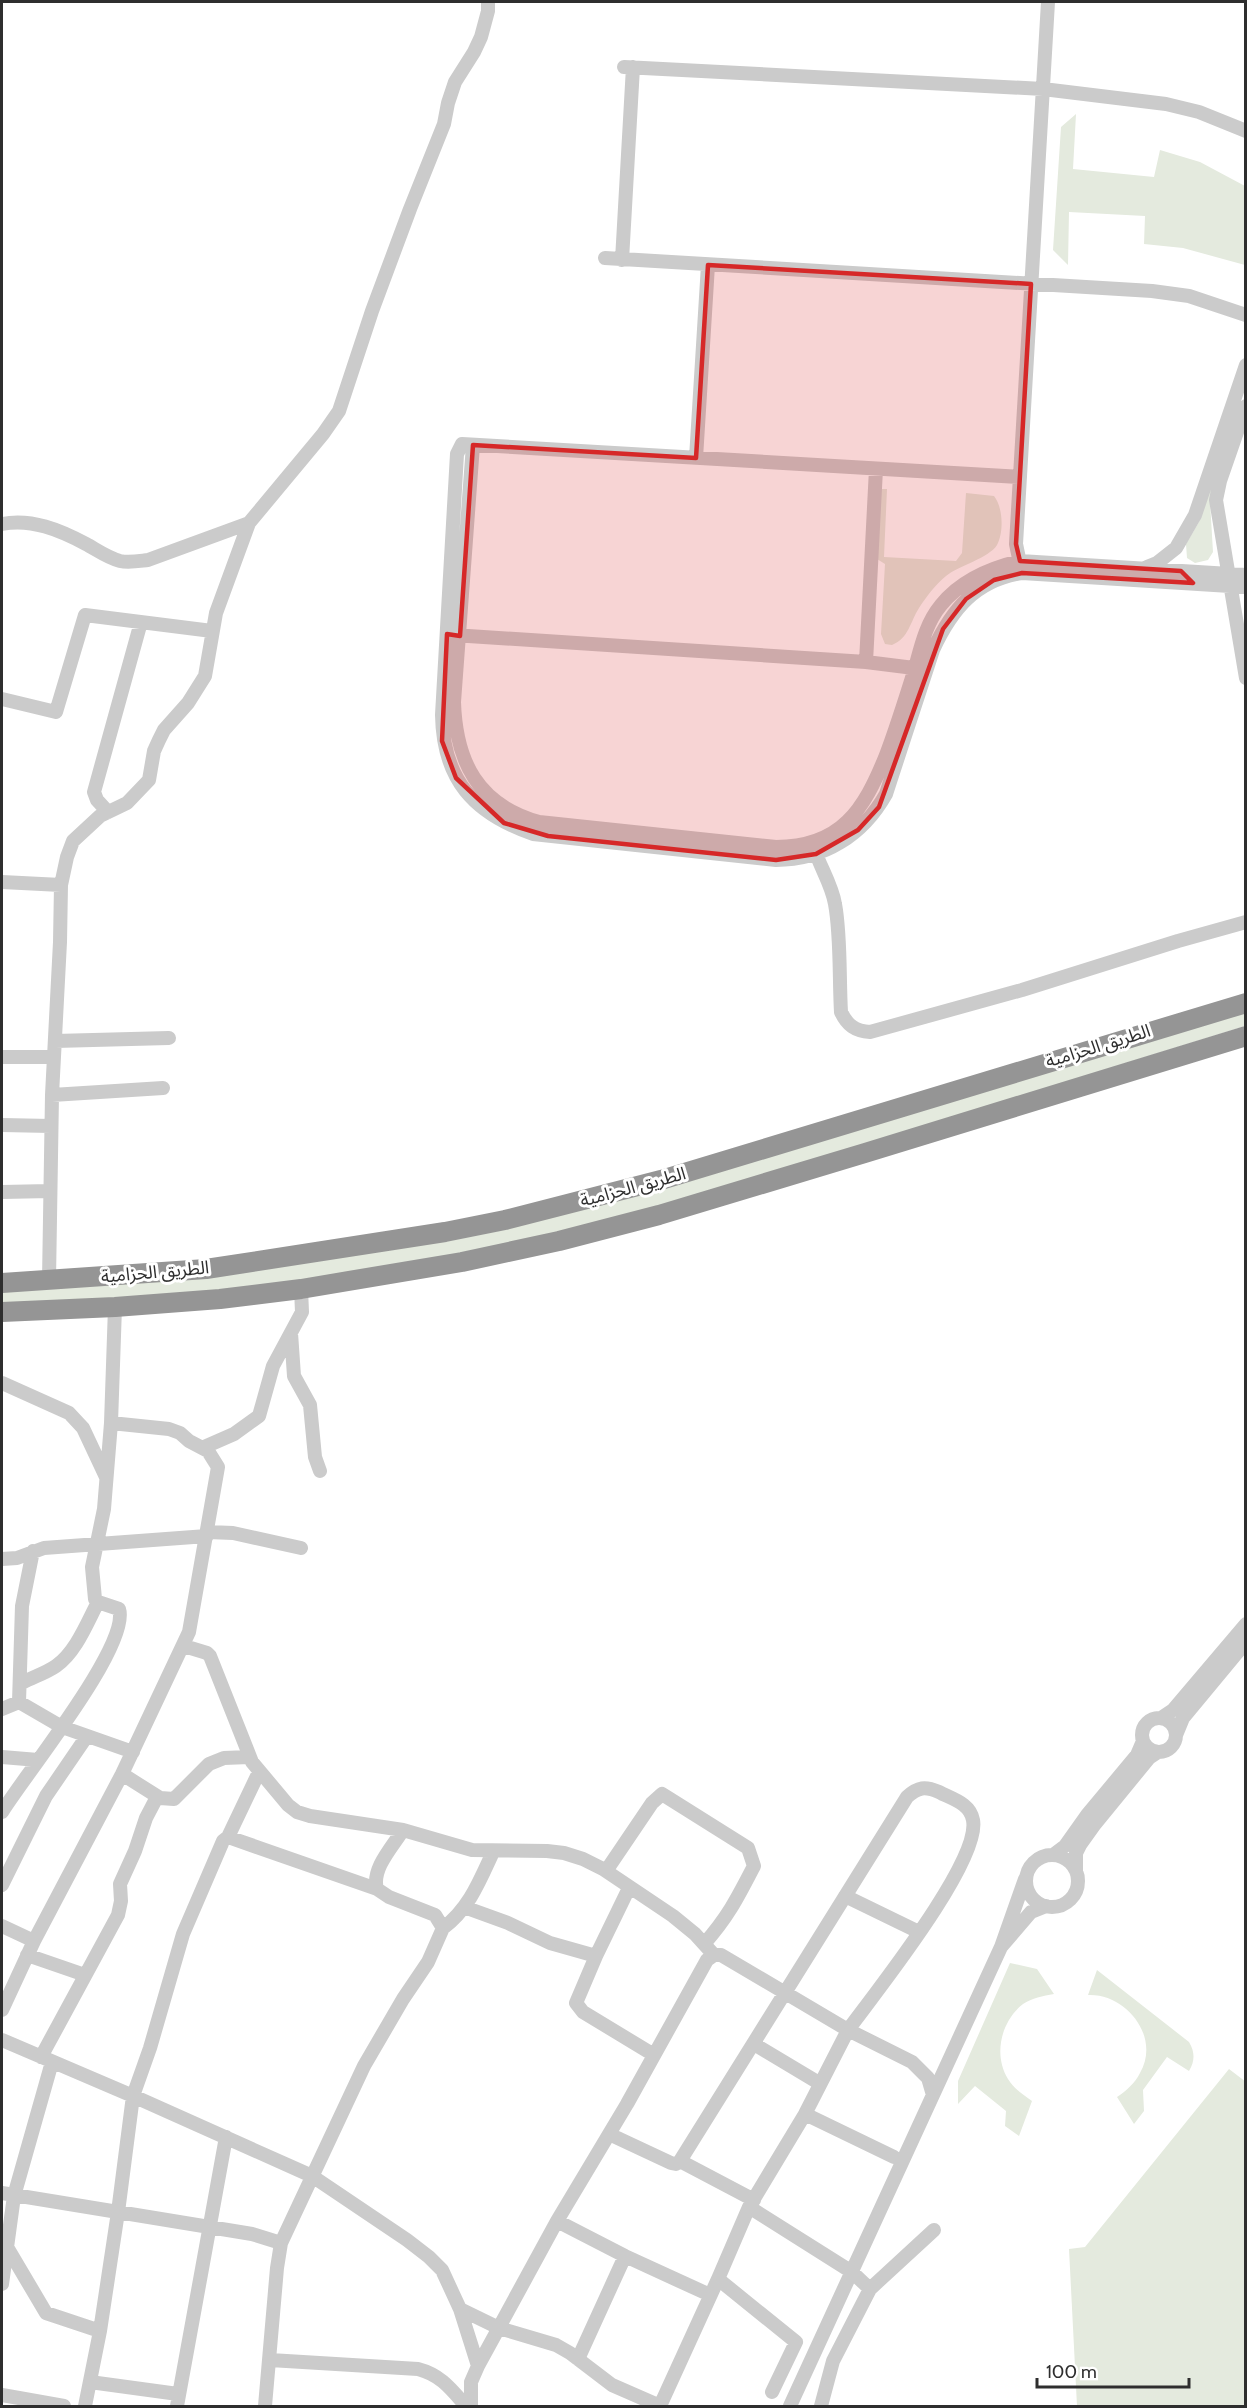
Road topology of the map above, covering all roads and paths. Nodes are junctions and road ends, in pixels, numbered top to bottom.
1 (488, 2) edge
2 (1048, 2) edge
3 (1043, 89) junction
4 (1245, 131) edge
5 (605, 258) dead end
6 (622, 260) junction
7 (708, 265) junction
8 (1031, 284) junction
9 (1245, 315) edge
10 (1245, 364) edge
11 (1245, 406) edge
12 (1237, 422) edge
13 (696, 458) junction
14 (876, 469) junction
15 (1020, 477) junction
16 (249, 523) junction
17 (2, 524) edge
18 (1184, 538) junction
19 (1021, 567) junction
20 (1144, 568) junction
21 (1181, 571) junction
22 (1245, 575) edge
23 (1230, 580) junction
24 (1193, 583) junction
25 (1245, 586) edge
26 (141, 622) junction
27 (212, 631) junction
28 (453, 635) junction
29 (866, 662) junction
30 (921, 669) junction
31 (1245, 678) edge
32 (2, 699) edge
33 (108, 812) junction
34 (814, 848) junction
35 (2, 882) edge
36 (61, 885) junction
37 (1245, 922) edge
38 (1245, 1003) edge
39 (1245, 1036) edge
40 (169, 1038) dead end
41 (55, 1041) junction
42 (2, 1057) edge
43 (54, 1057) junction
44 (163, 1088) dead end
45 (52, 1095) junction
46 (2, 1125) edge
47 (51, 1126) junction
48 (50, 1191) junction
49 (2, 1192) edge
50 (49, 1280) junction
51 (2, 1283) edge
52 (301, 1289) junction
53 (116, 1307) junction
54 (2, 1312) edge
55 (291, 1333) junction
56 (2, 1383) edge
57 (111, 1423) junction
58 (202, 1448) junction
59 (320, 1471) dead end
60 (106, 1478) junction
61 (207, 1534) junction
62 (96, 1544) junction
63 (301, 1548) dead end
64 (33, 1551) junction
65 (2, 1559) edge
66 (98, 1602) junction
67 (1245, 1624) edge
68 (1245, 1642) edge
69 (184, 1646) junction
70 (21, 1683) junction
71 (19, 1702) junction
72 (2, 1709) edge
73 (1161, 1718) junction
74 (62, 1727) junction
75 (1176, 1735) junction
76 (87, 1736) junction
77 (1143, 1741) junction
78 (133, 1752) junction
79 (1158, 1752) junction
80 (2, 1757) edge
81 (249, 1757) junction
82 (38, 1760) junction
83 (259, 1772) junction
84 (122, 1774) junction
85 (6, 1797) edge
86 (157, 1797) junction
87 (2, 1812) edge
88 (403, 1830) junction
89 (228, 1837) junction
90 (493, 1852) junction
91 (1053, 1855) junction
92 (606, 1871) junction
93 (1076, 1871) junction
94 (1026, 1874) junction
95 (2, 1885) edge
96 (377, 1888) junction
97 (630, 1888) junction
98 (845, 1896) junction
99 (1046, 1906) junction
100 (464, 1907) junction
101 (2, 1926) edge
102 (443, 1928) junction
103 (919, 1932) junction
104 (34, 1941) junction
105 (704, 1944) junction
106 (1001, 1947) junction
107 (714, 1955) junction
108 (27, 1956) junction
109 (596, 1956) junction
110 (86, 1976) junction
111 (784, 1992) junction
112 (2, 2010) edge
113 (848, 2030) junction
114 (2, 2040) edge
115 (754, 2044) junction
116 (654, 2055) junction
117 (47, 2060) junction
118 (819, 2083) junction
119 (933, 2095) junction
120 (134, 2096) junction
121 (804, 2114) junction
122 (609, 2134) junction
123 (226, 2137) junction
124 (894, 2157) dead end
125 (680, 2161) junction
126 (312, 2176) junction
127 (8, 2194) edge
128 (751, 2204) junction
129 (118, 2212) junction
130 (557, 2221) junction
131 (209, 2228) junction
132 (934, 2230) dead end
133 (281, 2243) junction
134 (7, 2247) junction
135 (625, 2256) junction
136 (852, 2272) junction
137 (718, 2278) junction
138 (2, 2284) edge
139 (870, 2289) junction
140 (710, 2295) junction
141 (460, 2309) junction
142 (499, 2328) junction
143 (100, 2331) junction
144 (578, 2359) junction
145 (270, 2360) junction
146 (478, 2366) junction
147 (90, 2382) junction
148 (772, 2392) dead end
149 (2, 2395) edge
150 (177, 2400) edge
151 (64, 2406) edge
152 (84, 2406) edge
153 (265, 2406) edge
154 (468, 2406) edge
155 (660, 2406) edge
156 (790, 2406) edge
157 (821, 2406) edge

1 - 16 street
2 - 3 street
3 - 4 street
3 - 6 street
3 - 8 street
5 - 6 street
6 - 7 street
7 - 8 street
7 - 13 street
8 - 9 street
8 - 15 street
10 - 12 street
11 - 12 street
12 - 18 street
12 - 23 street
13 - 14 street
13 - 28 street
14 - 15 street
14 - 29 street
15 - 19 street
16 - 17 street
16 - 27 street
18 - 20 street
18 - 21 street
19 - 20 street
19 - 24 street
19 - 30 street
20 - 21 street
21 - 23 street
21 - 24 street
22 - 23 street
23 - 24 street
23 - 25 street
23 - 31 street
26 - 27 street
26 - 32 street
26 - 33 street
27 - 33 street
28 - 29 street
28 - 34 street
29 - 30 street
30 - 34 street
33 - 36 street
34 - 37 street
35 - 36 street
36 - 41 street
38 - 50 highway, الطريق الحزامية
39 - 52 highway, الطريق الحزامية
40 - 41 street
41 - 43 street
42 - 43 street
43 - 45 street
44 - 45 street
45 - 47 street
46 - 47 street
47 - 48 street
48 - 49 street
48 - 50 street
50 - 51 highway, الطريق الحزامية
52 - 53 highway, الطريق الحزامية
52 - 55 street
53 - 54 highway, الطريق الحزامية
53 - 57 street
55 - 58 street
55 - 59 street
56 - 60 street
57 - 58 street
57 - 60 street
58 - 61 street
60 - 62 street
61 - 62 street
61 - 63 street
61 - 69 street
62 - 64 street
62 - 66 street
64 - 65 street
64 - 70 street
66 - 70 street
66 - 74 street
67 - 73 street
68 - 75 street
69 - 78 street
69 - 81 street
70 - 71 street
71 - 72 street
71 - 74 street
73 - 75 street
73 - 77 street
74 - 76 street
74 - 82 street
75 - 79 street
76 - 78 street
76 - 95 street
77 - 79 street
77 - 91 street
78 - 84 street
79 - 93 street
80 - 82 street
81 - 83 street
81 - 86 street
82 - 85 street
83 - 88 street
83 - 89 street
84 - 86 street
84 - 104 street
85 - 87 street
86 - 110 street
88 - 90 street
88 - 96 street
89 - 96 street
89 - 120 street
90 - 92 street
90 - 100 street
91 - 93 street
91 - 94 street
92 - 97 street
92 - 105 street
93 - 99 street
94 - 99 street
94 - 106 street
96 - 102 street
97 - 105 street
97 - 109 street
98 - 103 street
98 - 103 street
98 - 111 street
99 - 106 street
100 - 102 street
100 - 109 street
101 - 104 street
102 - 126 street
103 - 113 street
104 - 108 street
105 - 107 street
106 - 119 street
107 - 111 street
107 - 116 street
108 - 110 street
108 - 112 street
109 - 116 street
110 - 117 street
111 - 113 street
111 - 115 street
113 - 118 street
113 - 119 street
114 - 117 street
115 - 118 street
115 - 125 street
116 - 122 street
117 - 120 street
117 - 127 street
118 - 121 street
119 - 136 street
120 - 123 street
120 - 129 street
121 - 124 street
121 - 128 street
122 - 125 street
122 - 130 street
123 - 126 street
123 - 131 street
125 - 128 street
126 - 133 street
126 - 141 street
127 - 129 street
127 - 134 street
128 - 136 street
128 - 137 street
129 - 131 street
129 - 143 street
130 - 135 street
130 - 142 street
131 - 133 street
131 - 150 street
132 - 139 street
133 - 145 street
134 - 138 street
134 - 143 street
135 - 140 street
135 - 144 street
136 - 139 street
136 - 156 street
137 - 140 street
137 - 148 street
139 - 157 street
140 - 155 street
141 - 142 street
141 - 146 street
142 - 144 street
142 - 146 street
143 - 147 street
144 - 155 street
145 - 153 street
145 - 154 street
146 - 154 street
147 - 150 street
147 - 152 street
149 - 151 street

